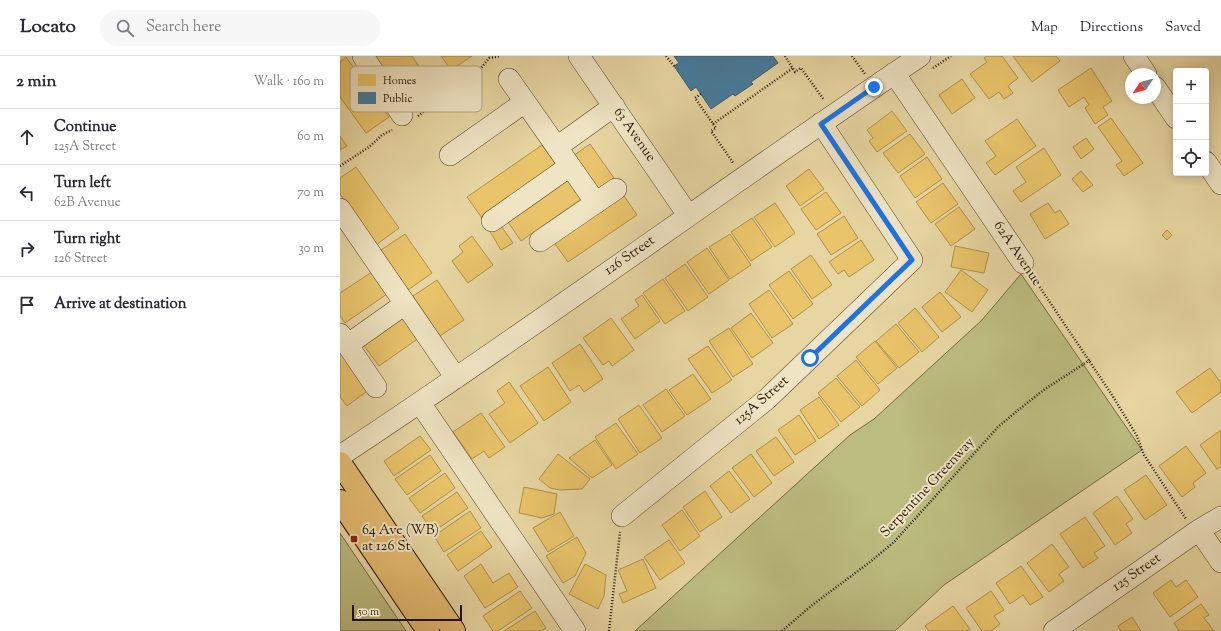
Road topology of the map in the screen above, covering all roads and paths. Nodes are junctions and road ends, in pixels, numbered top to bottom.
1 (363, 56) edge
2 (500, 56) edge
3 (579, 56) edge
4 (666, 56) edge
5 (785, 56) edge
6 (852, 56) edge
7 (920, 56) edge
8 (1134, 56) edge
9 (488, 57) edge
10 (370, 66) edge
11 (482, 66) edge
12 (674, 66) dead end
13 (793, 68) junction
14 (1142, 68) edge
15 (894, 73) junction
16 (866, 76) dead end
17 (509, 79) dead end
18 (701, 94) dead end
19 (1161, 96) edge
20 (525, 102) junction
21 (614, 106) junction
22 (399, 112) edge
23 (424, 112) edge
24 (1173, 114) edge
25 (824, 115) junction
26 (404, 119) junction
27 (713, 124) junction
28 (557, 147) junction
29 (450, 155) dead end
30 (340, 166) edge
31 (570, 166) junction
32 (1209, 166) edge
33 (743, 177) junction
34 (1221, 184) edge
35 (616, 189) dead end
36 (596, 204) junction
37 (340, 209) edge
38 (688, 215) junction
39 (492, 221) dead end
40 (540, 241) dead end
41 (1023, 264) joint
42 (405, 304) junction
43 (343, 340) edge
44 (1090, 360) junction
45 (456, 378) junction
46 (376, 387) dead end
47 (420, 403) junction
48 (340, 456) edge
49 (340, 463) edge
50 (340, 501) edge
51 (622, 516) joint
52 (1221, 517) edge
53 (1194, 526) junction
54 (1221, 562) edge
55 (428, 631) edge
56 (454, 631) edge
57 (575, 631) edge
58 (609, 631) edge
59 (782, 631) edge
60 (1054, 631) edge

1 - 10 street
2 - 9 path
3 - 21 street, 63 Avenue
4 - 12 path
5 - 13 path
6 - 16 path
7 - 15 street, 126 Street
8 - 14 street
9 - 11 path
13 - 25 path
13 - 27 path
15 - 25 street, 126 Street
15 - 41 street, 62A Avenue
17 - 20 street
18 - 27 path
19 - 24 street
20 - 28 street
20 - 29 street
21 - 28 street
21 - 38 street, 63 Avenue
22 - 26 street
23 - 26 path
25 - 33 street, 126 Street
25 - 51 street, 125A Street
26 - 30 path
27 - 33 path
28 - 31 street
31 - 36 street
31 - 39 street
32 - 34 street
33 - 38 street, 126 Street
35 - 36 street
36 - 40 street
37 - 42 street
38 - 45 street, 126 Street
41 - 44 path, 62A Avenue
42 - 43 street
42 - 45 street
43 - 46 street
44 - 53 path, 62A Avenue
44 - 59 path, Serpentine Greenway
45 - 47 street, 126 Street
47 - 48 street, 126 Street
47 - 57 street
49 - 56 main road
50 - 55 main road
51 - 58 path
52 - 53 street, 125 Street
53 - 54 street
53 - 60 street, 125 Street

